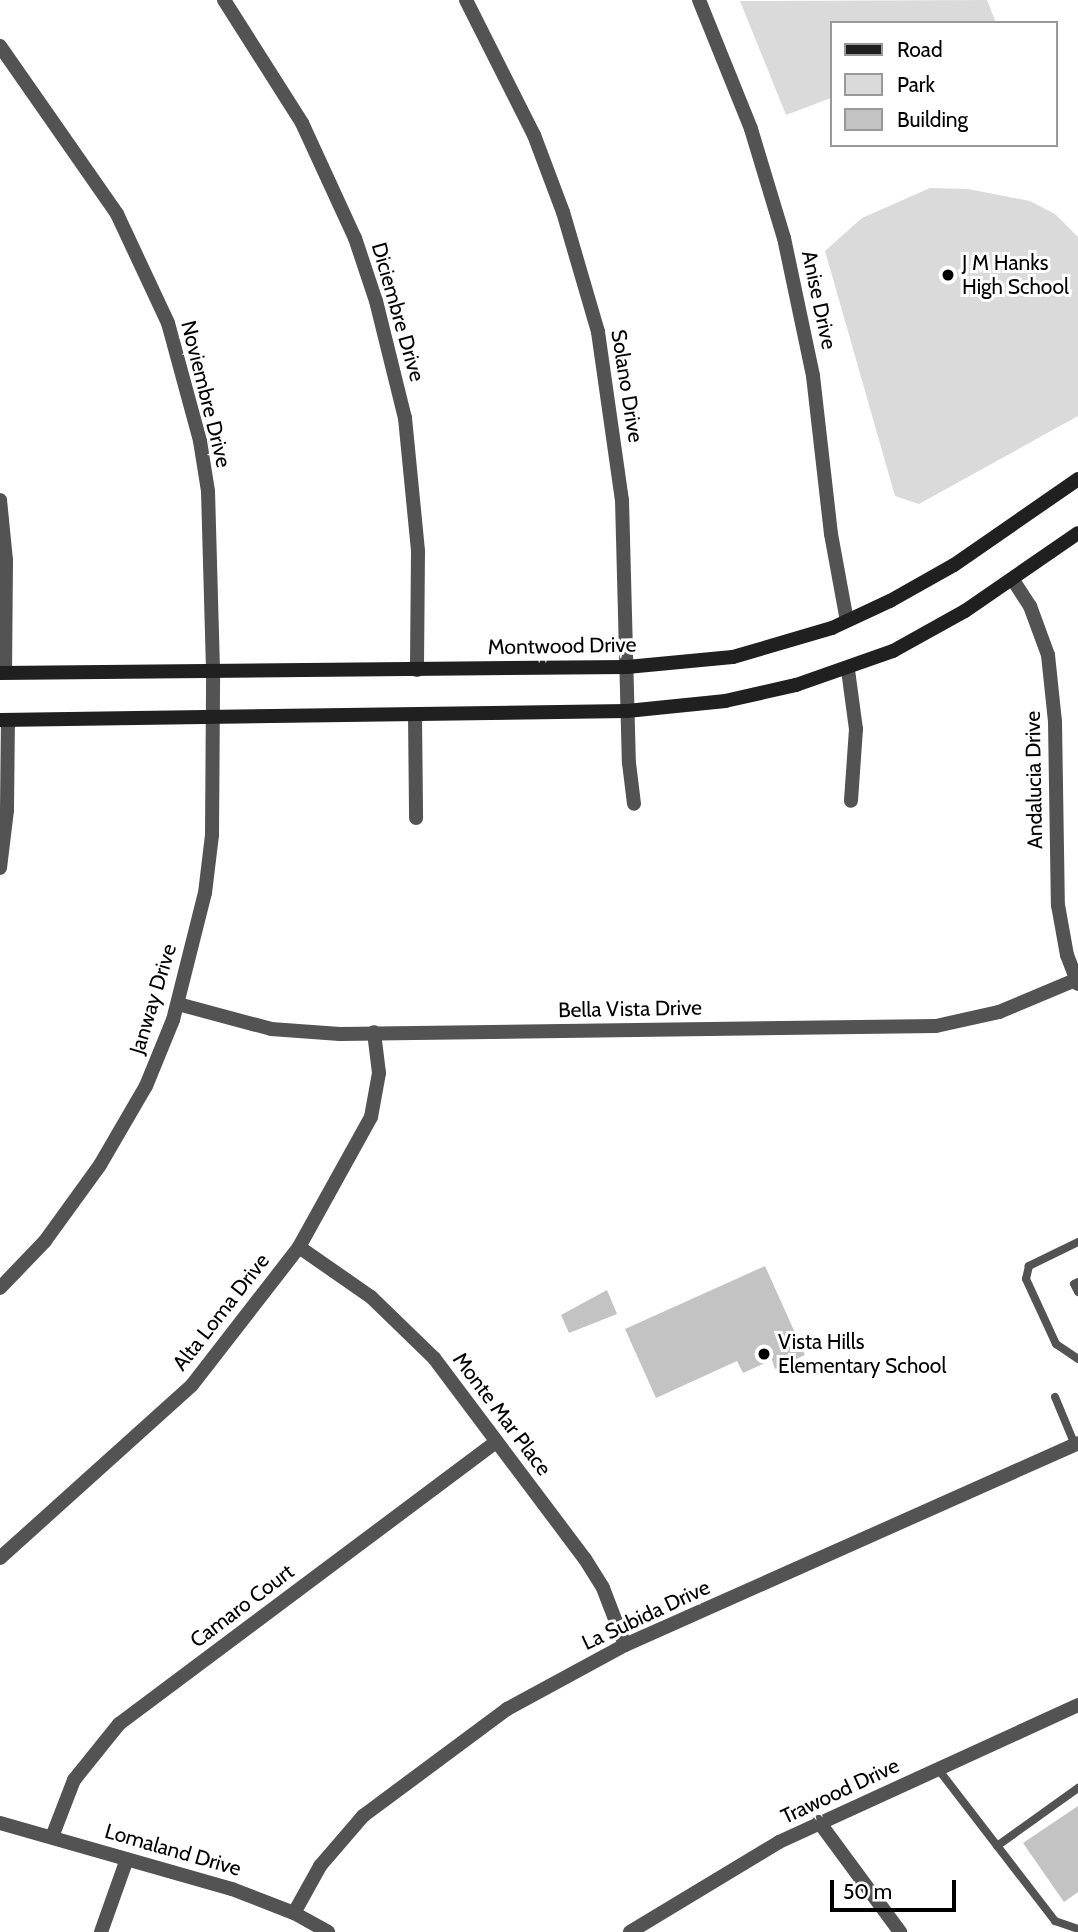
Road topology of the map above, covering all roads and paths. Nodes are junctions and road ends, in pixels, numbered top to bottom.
1 (224, 0) edge
2 (466, 0) edge
3 (699, 0) edge
4 (0, 46) edge
5 (1078, 480) edge
6 (0, 499) edge
7 (1078, 533) edge
8 (1013, 580) junction
9 (847, 621) junction
10 (627, 667) junction
11 (416, 670) junction
12 (848, 670) junction
13 (2, 673) edge
14 (213, 674) junction
15 (627, 711) junction
16 (415, 715) junction
17 (210, 718) junction
18 (4, 720) edge
19 (851, 801) dead end
20 (634, 804) dead end
21 (416, 818) dead end
22 (0, 868) edge
23 (1077, 981) edge
24 (178, 1004) junction
25 (374, 1032) junction
26 (1078, 1242) edge
27 (299, 1247) junction
28 (1078, 1282) edge
29 (0, 1288) edge
30 (1078, 1292) edge
31 (1078, 1359) edge
32 (1055, 1397) dead end
33 (496, 1442) junction
34 (1077, 1444) edge
35 (0, 1558) edge
36 (625, 1645) junction
37 (1078, 1706) edge
38 (938, 1769) junction
39 (1078, 1788) edge
40 (819, 1822) junction
41 (0, 1823) edge
42 (52, 1837) junction
43 (997, 1846) junction
44 (127, 1859) junction
45 (294, 1913) junction
46 (1078, 1929) edge
47 (101, 1932) edge
48 (328, 1932) edge
49 (630, 1932) edge
50 (901, 1932) edge

1 - 11 street, Diciembre Drive
2 - 10 street, Solano Drive
3 - 9 street, Anise Drive
4 - 14 street, Noviembre Drive
5 - 9 main road, Montwood Drive
6 - 13 street
7 - 8 main road
8 - 12 main road
8 - 23 street, Andalucia Drive
9 - 10 main road, Montwood Drive
10 - 11 main road, Montwood Drive
10 - 15 street, Solano Drive
11 - 14 main road, Montwood Drive
12 - 15 main road
12 - 19 street
13 - 14 main road, Montwood Drive
14 - 17 street, Janway Drive
15 - 16 main road
15 - 20 street, Solano Drive
16 - 17 main road
16 - 21 street
17 - 18 main road
17 - 24 street, Janway Drive
18 - 22 street
23 - 25 street, Bella Vista Drive
24 - 25 street, Bella Vista Drive
24 - 29 street, Janway Drive
25 - 27 street, Alta Loma Drive
26 - 31 lane
27 - 33 street, Monte Mar Place
27 - 35 street, Alta Loma Drive
28 - 30 lane
32 - 34 lane
33 - 36 street, Monte Mar Place
33 - 42 street, Camaro Court
34 - 36 street, La Subida Drive
36 - 45 street, La Subida Drive
37 - 38 street, Trawood Drive
38 - 40 street, Trawood Drive
38 - 43 lane
39 - 43 lane
40 - 49 street, Trawood Drive
40 - 50 street
41 - 42 street, Lomaland Drive
42 - 44 street, Lomaland Drive
43 - 46 lane
44 - 45 street, Lomaland Drive
44 - 47 street
45 - 48 street, Lomaland Drive

